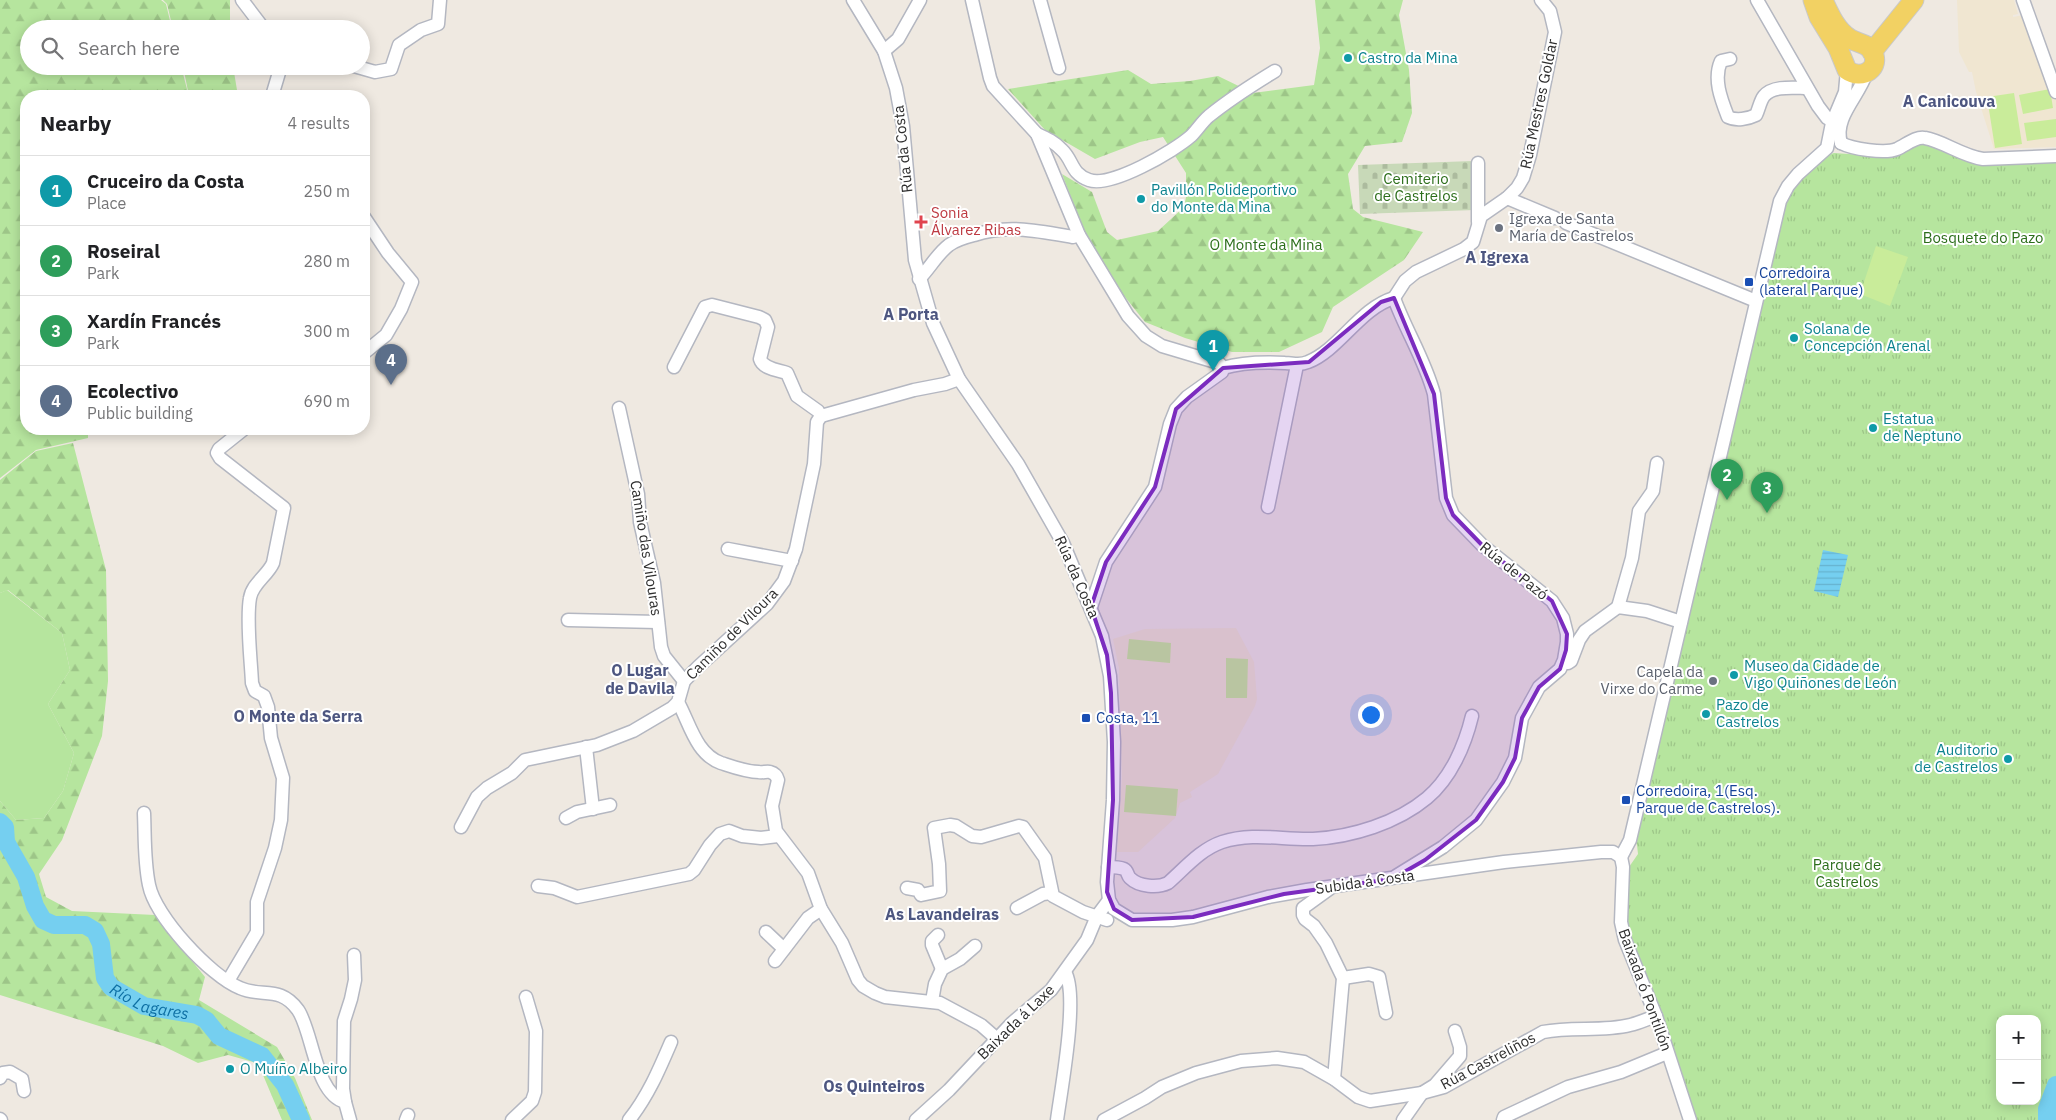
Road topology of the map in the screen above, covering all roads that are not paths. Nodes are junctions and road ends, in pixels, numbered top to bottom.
1 (242, 0) edge
2 (440, 0) edge
3 (853, 0) edge
4 (920, 0) edge
5 (972, 0) edge
6 (1040, 0) edge
7 (1541, 0) edge
8 (1757, 0) edge
9 (1813, 0) edge
10 (1823, 0) edge
11 (1914, 0) edge
12 (2023, 0) edge
13 (257, 20) edge
14 (1866, 48) junction
15 (884, 51) junction
16 (1730, 59) dead end
17 (1844, 66) junction
18 (1059, 68) dead end
19 (370, 71) edge
20 (1275, 72) dead end
21 (1866, 74) junction
22 (278, 75) edge
23 (1807, 88) junction
24 (274, 90) edge
25 (2056, 92) edge
26 (1836, 124) junction
27 (1037, 134) junction
28 (1841, 143) junction
29 (1827, 148) junction
30 (2056, 156) edge
31 (1478, 162) dead end
32 (1507, 198) junction
33 (1478, 222) junction
34 (370, 226) edge
35 (1079, 235) junction
36 (919, 279) junction
37 (1394, 298) junction
38 (1756, 302) junction
39 (370, 348) edge
40 (1298, 365) junction
41 (674, 367) dead end
42 (1223, 368) junction
43 (959, 379) junction
44 (618, 408) dead end
45 (821, 416) junction
46 (236, 435) edge
47 (1657, 463) dead end
48 (1268, 507) dead end
49 (728, 549) dead end
50 (792, 561) junction
51 (1091, 607) junction
52 (1618, 607) junction
53 (568, 620) dead end
54 (658, 622) junction
55 (1681, 622) junction
56 (1560, 668) junction
57 (684, 682) junction
58 (678, 702) junction
59 (1472, 716) dead end
60 (586, 747) junction
61 (610, 805) dead end
62 (593, 809) junction
63 (144, 813) dead end
64 (566, 818) dead end
65 (461, 826) dead end
66 (778, 836) junction
67 (1621, 857) junction
68 (1108, 867) junction
69 (1392, 878) junction
70 (538, 886) dead end
71 (1332, 887) junction
72 (907, 888) dead end
73 (1051, 892) junction
74 (1112, 904) junction
75 (1017, 908) dead end
76 (820, 909) junction
77 (1126, 917) junction
78 (1101, 922) junction
79 (766, 932) dead end
80 (938, 935) dead end
81 (975, 946) dead end
82 (784, 948) junction
83 (354, 955) dead end
84 (775, 961) dead end
85 (942, 969) junction
86 (1064, 972) junction
87 (1343, 978) junction
88 (228, 981) junction
89 (526, 997) dead end
90 (932, 1001) junction
91 (1386, 1013) dead end
92 (1656, 1016) junction
93 (1455, 1030) dead end
94 (997, 1039) junction
95 (671, 1042) dead end
96 (1667, 1053) junction
97 (0, 1078) edge
98 (1334, 1079) junction
99 (24, 1091) dead end
100 (1422, 1093) junction
101 (345, 1102) junction
102 (350, 1120) edge
103 (512, 1120) edge
104 (629, 1120) edge
105 (916, 1120) edge
106 (1057, 1120) edge
107 (1104, 1120) edge
108 (1403, 1120) edge
109 (1503, 1120) edge
110 (1690, 1120) edge

1 - 13 street
2 - 19 street
3 - 15 street, Rúa da Costa
4 - 15 street
5 - 27 street
6 - 18 street
7 - 32 street, Rúa Mestres Goldar
8 - 23 street
9 - 17 main road
10 - 14 main road
11 - 14 main road
12 - 25 street
14 - 17 main road
14 - 21 main road
15 - 36 street, Rúa da Costa
16 - 23 street
17 - 21 main road
17 - 26 street
20 - 27 street
21 - 26 street
22 - 24 street
23 - 26 street
26 - 28 street
26 - 29 street
27 - 35 street
28 - 29 street
28 - 30 street
29 - 38 street
31 - 33 street, Rúa Mestres Goldar
32 - 33 street, Rúa Mestres Goldar
32 - 38 street
33 - 37 street, Rúa Mestres Goldar
34 - 39 street
35 - 36 street
35 - 42 street
36 - 43 street, Rúa da Costa
37 - 40 street
37 - 56 street, Rúa de Pazó
38 - 55 street
40 - 42 street
40 - 48 street
41 - 45 street
42 - 51 street
43 - 45 street
43 - 51 street, Rúa da Costa
44 - 54 street, Camiño das Vilouras
45 - 50 street, Camiño de Viloura
46 - 88 street
47 - 52 street
49 - 50 street
50 - 57 street, Camiño de Viloura
51 - 68 street, Rúa da Costa
52 - 55 street
52 - 56 street
53 - 54 street
54 - 57 street, Camiño das Vilouras
55 - 67 street
56 - 69 street
57 - 58 street, Camiño de Viloura
58 - 60 street
58 - 66 street
59 - 68 street
60 - 62 street
60 - 65 street
61 - 62 street
62 - 64 street
63 - 88 street
66 - 70 street
66 - 76 street
67 - 69 street, Subida á Costa
67 - 92 street, Baixada ó Pontillón
68 - 74 street, Rúa da Costa
69 - 71 street, Subida á Costa
71 - 77 street, Subida á Costa
71 - 87 street
72 - 73 street
73 - 75 street
73 - 78 street
74 - 77 street, Subida á Costa
74 - 78 street, Baixada á Laxe
76 - 82 street
76 - 90 street
77 - 78 street
78 - 86 street, Baixada á Laxe
79 - 82 street
80 - 85 street
81 - 85 street
82 - 84 street
83 - 101 street
85 - 90 street
86 - 94 street, Baixada á Laxe
86 - 106 street
87 - 91 street
87 - 98 street
88 - 101 street
89 - 103 street
90 - 94 street
92 - 96 street, Baixada ó Pontillón
92 - 100 street, Rúa Castreliños
93 - 100 street
94 - 105 street, Baixada á Laxe
95 - 104 street
96 - 109 street
96 - 110 street, Baixada ó Pontillón
97 - 99 street
98 - 100 street, Rúa Castreliños
98 - 107 street, Rúa Castreliños
100 - 108 street
101 - 102 street

